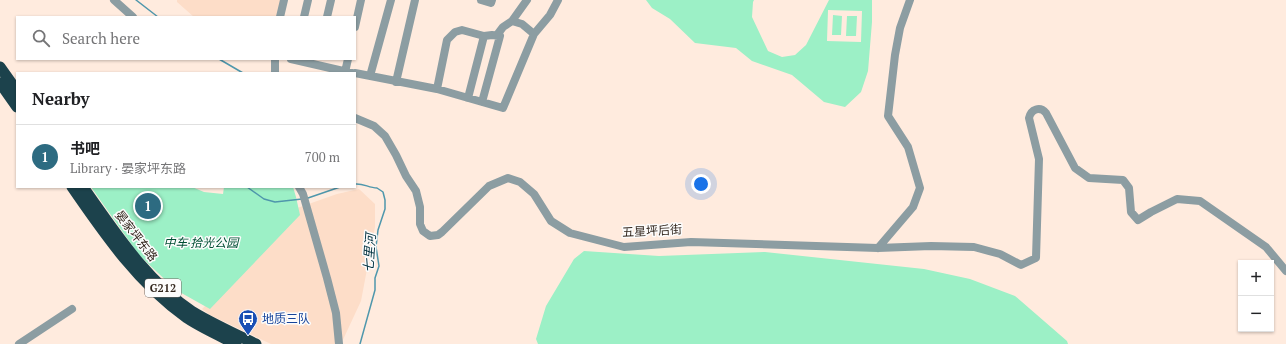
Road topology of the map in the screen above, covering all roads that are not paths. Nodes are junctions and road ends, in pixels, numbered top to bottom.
1 (114, 0) edge
2 (284, 0) edge
3 (308, 0) edge
4 (331, 0) edge
5 (361, 0) edge
6 (391, 0) edge
7 (415, 0) edge
8 (481, 0) edge
9 (492, 0) edge
10 (527, 0) edge
11 (558, 0) edge
12 (910, 0) edge
13 (132, 16) edge
14 (280, 16) edge
15 (304, 16) edge
16 (327, 16) edge
17 (512, 20) junction
18 (356, 22) edge
19 (534, 34) junction
20 (497, 35) junction
21 (484, 36) junction
22 (274, 60) edge
23 (300, 60) edge
24 (348, 60) edge
25 (315, 62) edge
26 (0, 67) edge
27 (275, 72) edge
28 (348, 72) edge
29 (351, 72) edge
30 (356, 74) edge
31 (370, 76) junction
32 (396, 82) junction
33 (0, 83) edge
34 (437, 89) junction
35 (16, 90) edge
36 (468, 98) junction
37 (482, 102) junction
38 (16, 106) edge
39 (356, 118) edge
40 (73, 188) edge
41 (84, 188) edge
42 (301, 191) edge
43 (878, 248) junction
44 (1286, 271) edge
45 (72, 309) dead end
46 (190, 315) junction
47 (19, 344) edge
48 (236, 344) edge
49 (256, 344) edge
50 (339, 344) edge

1 - 13 street
2 - 14 street
3 - 15 street
4 - 16 street
5 - 18 street
6 - 31 street
7 - 32 street
8 - 9 street
10 - 17 street
11 - 19 street
12 - 43 street
17 - 19 street
17 - 20 street
19 - 37 street
20 - 21 street
20 - 37 street
21 - 34 street
21 - 36 street
22 - 27 street
23 - 25 street
24 - 29 street
25 - 28 street
26 - 35 highway
30 - 31 street
31 - 32 street
32 - 34 street
33 - 38 highway
34 - 36 street
36 - 37 street
39 - 43 street, 五星坪后街
40 - 46 highway, 晏家坪东路 / G212
41 - 46 highway, 晏家坪东路 / G212
42 - 50 street
43 - 44 street
45 - 47 street
46 - 48 highway, 晏家坪东路 / G212
46 - 49 highway, 晏家坪东路 / G212

